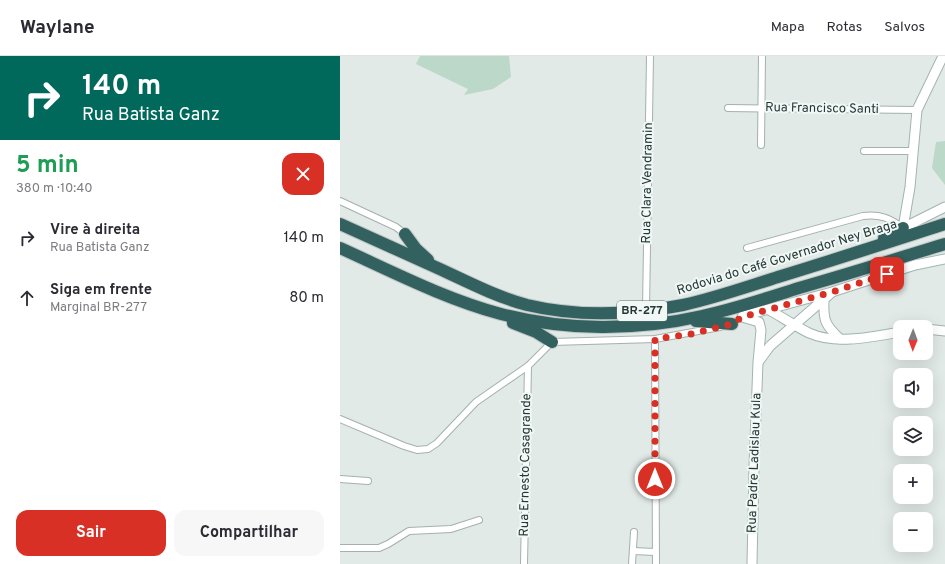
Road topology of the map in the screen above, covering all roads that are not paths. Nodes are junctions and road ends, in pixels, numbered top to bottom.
1 (650, 56) edge
2 (762, 56) edge
3 (943, 56) edge
4 (728, 108) dead end
5 (761, 109) junction
6 (917, 110) junction
7 (760, 145) dead end
8 (864, 151) dead end
9 (913, 151) junction
10 (340, 202) edge
11 (945, 207) edge
12 (340, 224) edge
13 (945, 224) edge
14 (903, 228) junction
15 (405, 234) joint
16 (945, 244) edge
17 (747, 248) dead end
18 (341, 249) edge
19 (849, 255) junction
20 (945, 259) edge
21 (436, 268) junction
22 (433, 290) junction
23 (832, 292) junction
24 (824, 300) junction
25 (646, 310) junction
26 (769, 310) junction
27 (742, 317) junction
28 (685, 320) junction
29 (732, 324) junction
30 (795, 324) junction
31 (933, 330) edge
32 (945, 331) edge
33 (893, 333) edge
34 (655, 339) junction
35 (840, 339) junction
36 (552, 342) junction
37 (758, 362) junction
38 (528, 366) junction
39 (340, 419) edge
40 (340, 479) edge
41 (368, 481) dead end
42 (479, 520) dead end
43 (634, 532) dead end
44 (340, 548) edge
45 (633, 551) junction
46 (655, 552) junction
47 (524, 564) edge
48 (632, 564) edge
49 (656, 564) edge
50 (752, 564) edge

1 - 25 street, Rua Clara Vendramin
2 - 5 street
3 - 6 street
4 - 5 street, Rua Francisco Santi
5 - 6 street, Rua Francisco Santi
5 - 7 street
6 - 9 street
8 - 9 street
9 - 14 street
10 - 15 street
11 - 14 street
12 - 21 highway, Rodovia do Café Governador Ney Braga / BR-277
13 - 19 highway, Rodovia do Café Governador Ney Braga / BR-277
14 - 17 street
14 - 19 highway
15 - 21 highway
16 - 28 highway, BR-277
18 - 22 highway, BR-277
19 - 25 highway, Rodovia do Café Governador Ney Braga / BR-277
20 - 23 street
21 - 25 highway, Rodovia do Café Governador Ney Braga / BR-277
22 - 28 highway, BR-277
22 - 36 highway
23 - 24 street
23 - 26 street
24 - 30 street
24 - 35 street
26 - 27 street
26 - 30 street
27 - 29 street
27 - 37 street, Rua Padre Ladislau Kula
28 - 29 highway
29 - 34 street
30 - 35 street
30 - 37 street
31 - 32 street
33 - 35 street
34 - 36 street
34 - 46 street
36 - 38 street
37 - 50 street, Rua Padre Ladislau Kula
38 - 39 street
38 - 47 street, Rua Ernesto Casagrande
40 - 41 street
42 - 44 street
43 - 45 street
45 - 46 street
45 - 48 street
46 - 49 street

